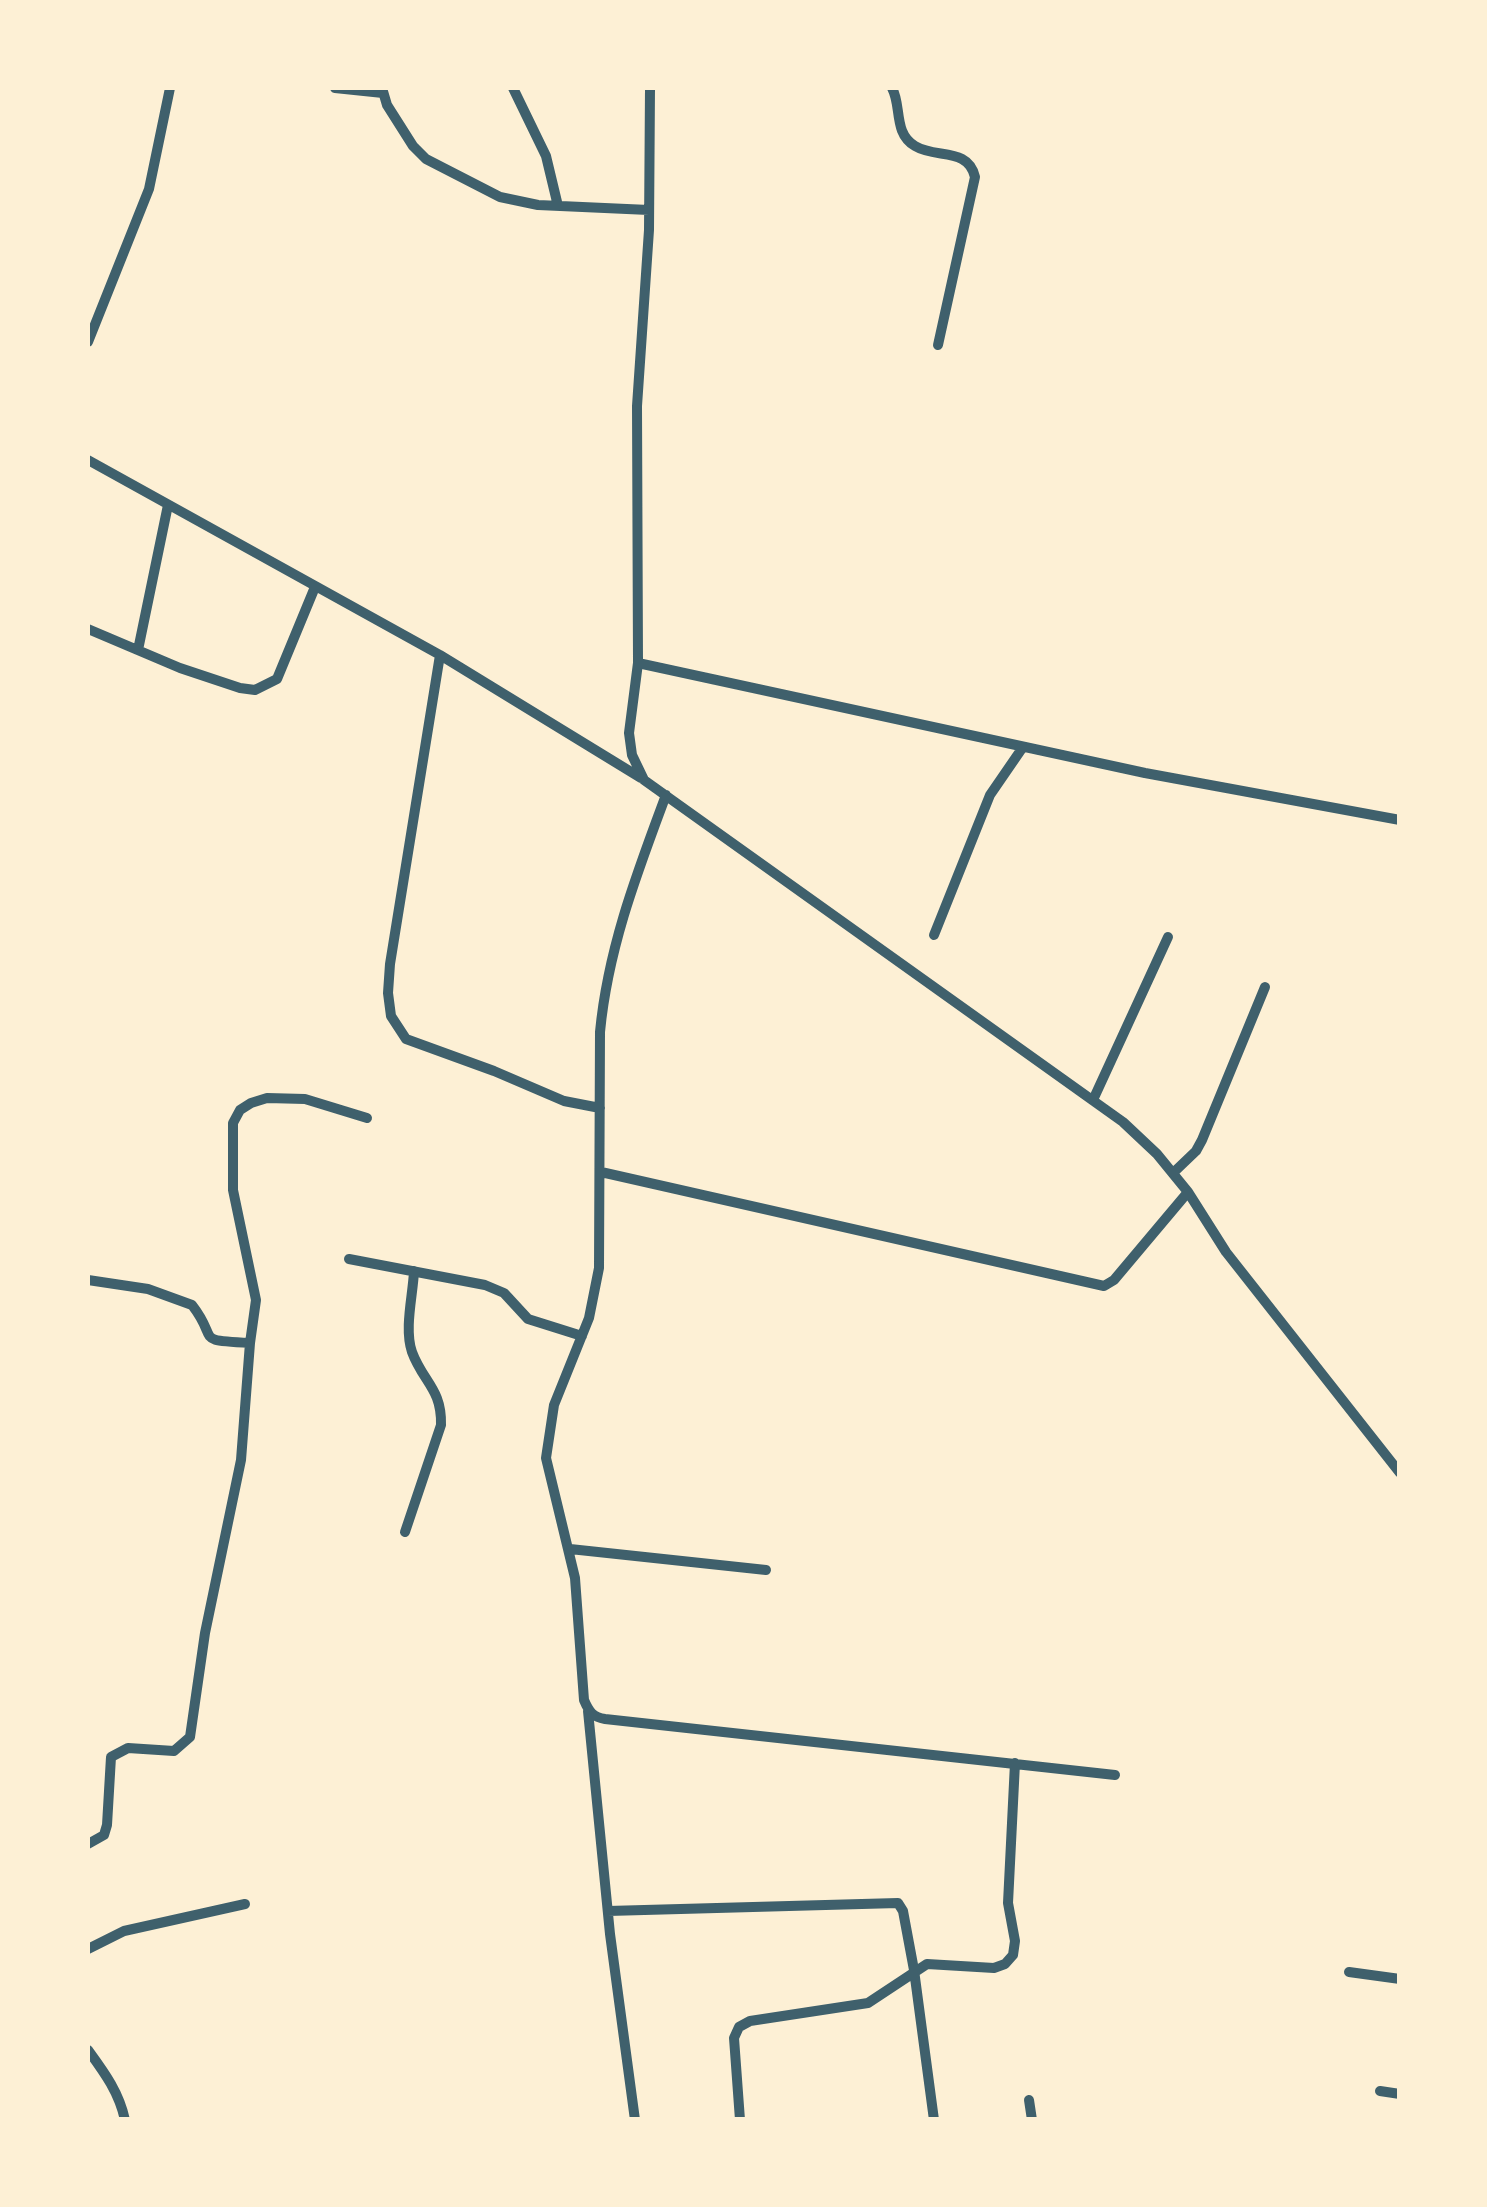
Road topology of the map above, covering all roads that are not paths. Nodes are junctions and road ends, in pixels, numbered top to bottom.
1 (170, 88) edge
2 (336, 88) edge
3 (512, 88) edge
4 (650, 88) edge
5 (892, 88) edge
6 (383, 90) edge
7 (558, 206) junction
8 (649, 210) junction
9 (88, 342) edge
10 (938, 345) dead end
11 (88, 460) edge
12 (168, 505) junction
13 (314, 587) junction
14 (88, 630) edge
15 (138, 650) junction
16 (440, 656) junction
17 (638, 664) junction
18 (1023, 747) junction
19 (644, 780) junction
20 (666, 795) junction
21 (1400, 820) edge
22 (934, 935) dead end
23 (1168, 938) dead end
24 (1265, 987) dead end
25 (1093, 1100) junction
26 (600, 1108) junction
27 (367, 1118) dead end
28 (600, 1172) junction
29 (1173, 1173) junction
30 (1188, 1192) junction
31 (348, 1259) dead end
32 (414, 1272) junction
33 (88, 1280) edge
34 (582, 1336) junction
35 (250, 1343) junction
36 (1400, 1474) edge
37 (405, 1532) dead end
38 (570, 1549) junction
39 (766, 1570) dead end
40 (588, 1710) junction
41 (1015, 1763) junction
42 (1115, 1776) dead end
43 (88, 1844) edge
44 (245, 1904) dead end
45 (608, 1911) junction
46 (88, 1949) edge
47 (914, 1970) junction
48 (1349, 1972) dead end
49 (1400, 1979) edge
50 (88, 2050) edge
51 (1380, 2091) dead end
52 (1400, 2094) edge
53 (1029, 2100) dead end
54 (124, 2120) edge
55 (635, 2120) edge
56 (740, 2120) edge
57 (934, 2120) edge
58 (1032, 2120) edge

1 - 9 street
2 - 6 street
3 - 7 street
4 - 8 street
5 - 10 street
6 - 7 street
7 - 8 street
8 - 17 street
11 - 12 street
12 - 13 street
12 - 15 street
13 - 15 street
13 - 16 street
14 - 15 street
16 - 19 street
16 - 26 street
17 - 18 street
17 - 19 street
18 - 21 street
18 - 22 street
19 - 20 street
20 - 25 street
20 - 26 street
23 - 25 street
24 - 29 street
25 - 29 street
26 - 28 street
27 - 35 street
28 - 30 street
28 - 34 street
29 - 30 street
30 - 36 street
31 - 32 street
32 - 34 street
32 - 37 street
33 - 35 street
34 - 38 street
35 - 43 street
38 - 39 street
38 - 40 street
40 - 41 street
40 - 45 street
41 - 42 street
41 - 47 street
44 - 46 street
45 - 47 street
45 - 55 street
47 - 56 street
47 - 57 street
48 - 49 street
50 - 54 street
51 - 52 street
53 - 58 street

